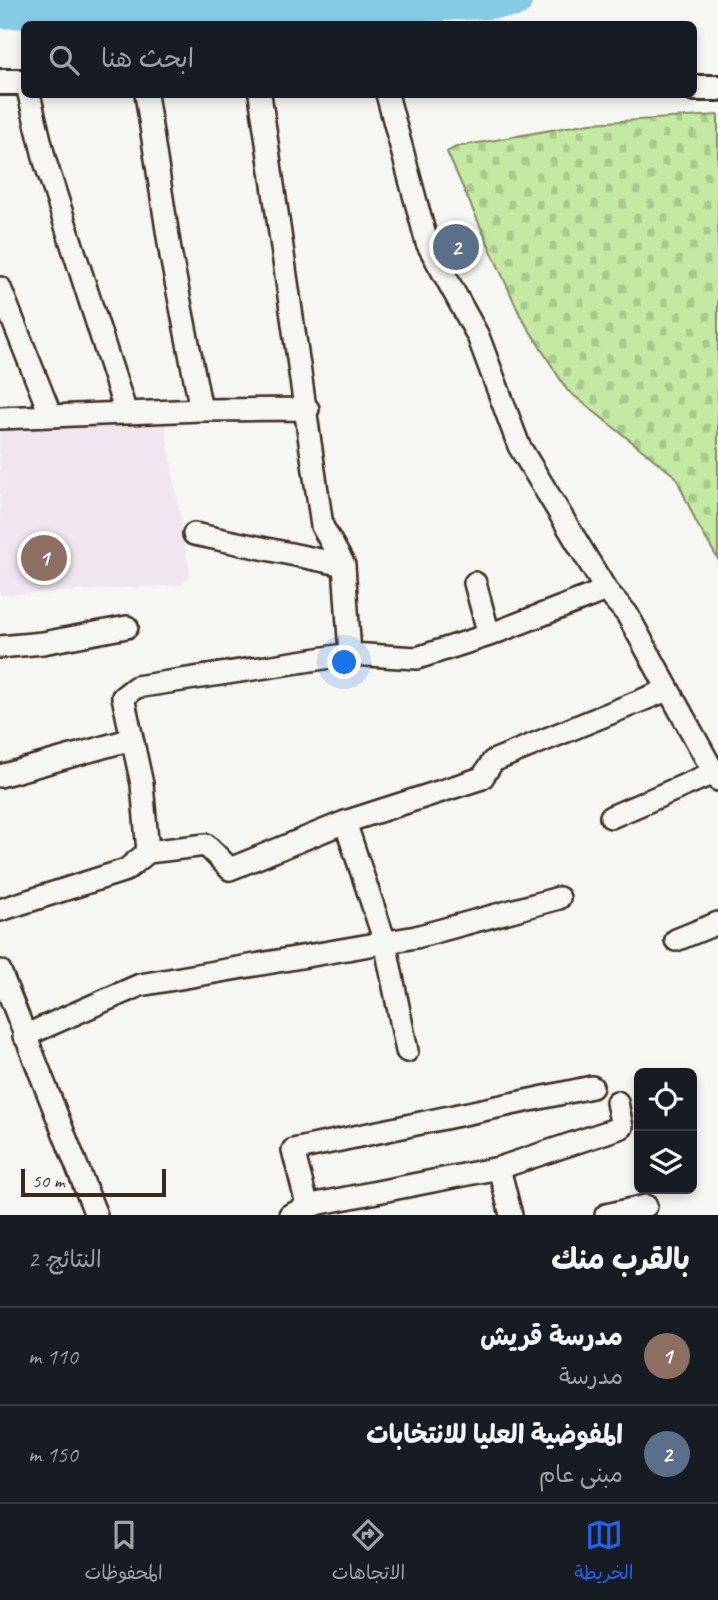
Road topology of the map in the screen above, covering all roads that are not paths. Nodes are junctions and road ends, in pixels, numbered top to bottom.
1 (0, 82) edge
2 (21, 82) edge
3 (697, 88) edge
4 (718, 88) edge
5 (30, 98) edge
6 (147, 98) edge
7 (261, 98) edge
8 (388, 98) edge
9 (0, 288) edge
10 (307, 409) junction
11 (201, 410) junction
12 (126, 413) junction
13 (51, 416) junction
14 (0, 418) edge
15 (194, 534) dead end
16 (344, 565) junction
17 (475, 583) dead end
18 (606, 590) junction
19 (127, 627) dead end
20 (489, 635) junction
21 (0, 647) edge
22 (350, 654) junction
23 (667, 691) junction
24 (132, 739) junction
25 (717, 775) edge
26 (0, 776) edge
27 (611, 817) dead end
28 (345, 822) junction
29 (148, 852) junction
30 (559, 898) dead end
31 (0, 910) edge
32 (718, 923) edge
33 (677, 940) dead end
34 (385, 942) junction
35 (0, 971) edge
36 (24, 1036) junction
37 (407, 1051) dead end
38 (592, 1087) dead end
39 (617, 1102) dead end
40 (499, 1168) junction
41 (646, 1206) dead end
42 (299, 1211) edge
43 (96, 1215) edge
44 (511, 1215) edge
45 (606, 1215) edge

1 - 2 street
3 - 4 street
5 - 12 street
6 - 11 street
7 - 10 street
8 - 18 street
9 - 13 street
10 - 11 street
10 - 16 street
11 - 12 street
12 - 13 street
13 - 14 street
15 - 16 street
16 - 22 street
17 - 20 street
18 - 20 street
18 - 23 street
19 - 21 street
20 - 22 street
22 - 24 street
23 - 25 street
23 - 28 street
24 - 26 street
24 - 29 street
25 - 27 street
28 - 29 street
28 - 34 street
29 - 31 street
30 - 34 street
32 - 33 street
34 - 36 street
34 - 37 street
35 - 36 street
36 - 43 street
38 - 42 street
39 - 40 street
40 - 42 street
40 - 44 street
41 - 45 street

